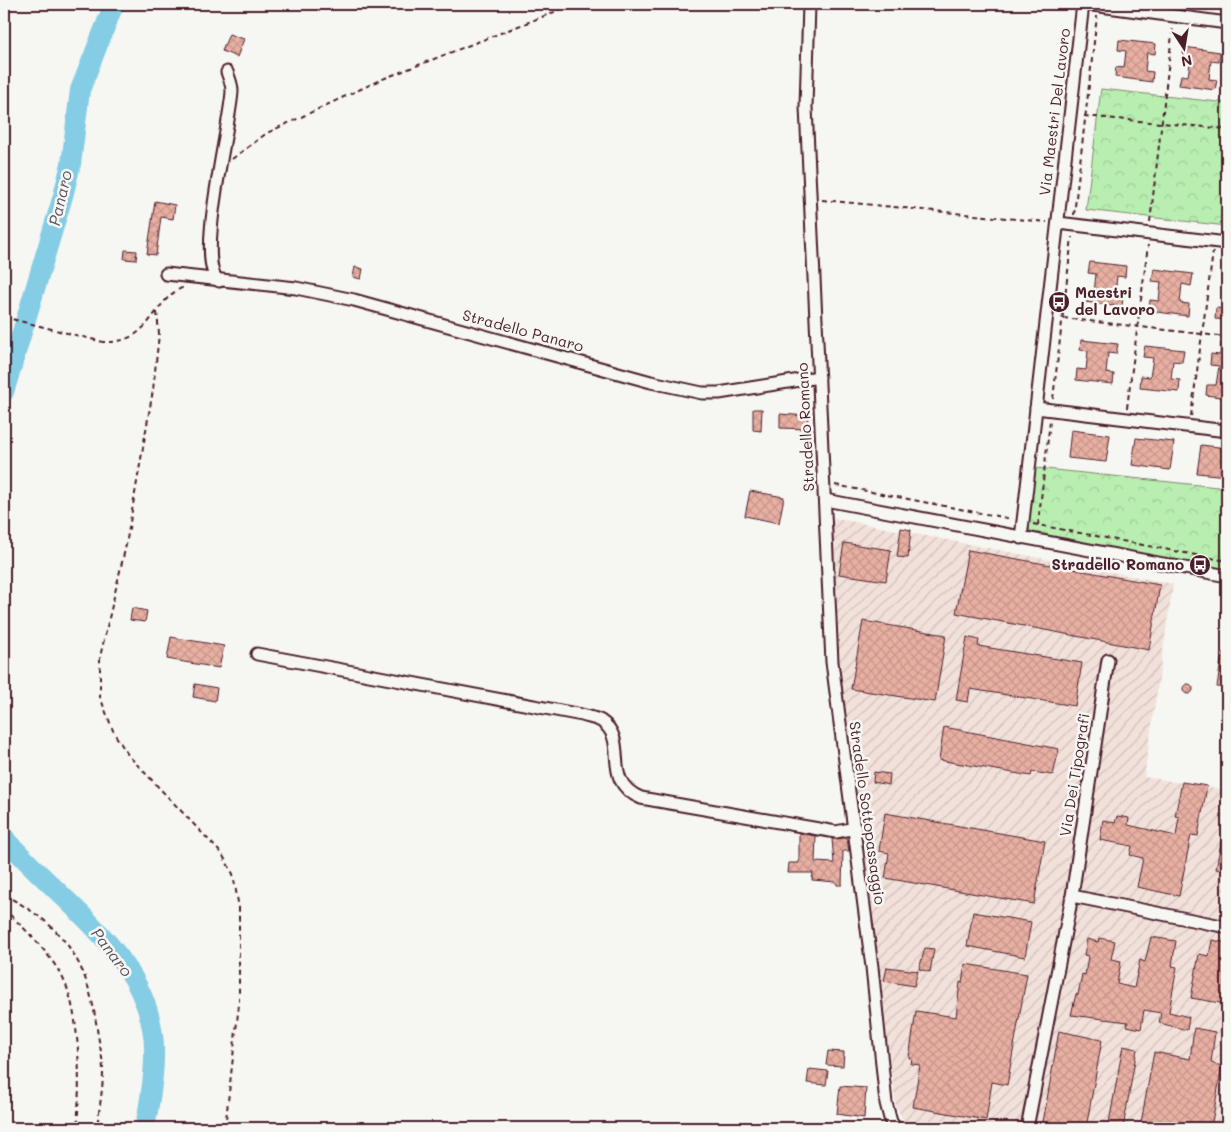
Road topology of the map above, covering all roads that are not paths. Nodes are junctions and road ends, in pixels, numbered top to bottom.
1 (809, 4) edge
2 (1084, 4) edge
3 (1227, 23) edge
4 (227, 72) dead end
5 (1058, 223) junction
6 (1227, 243) edge
7 (166, 274) dead end
8 (219, 281) junction
9 (819, 377) junction
10 (1036, 408) junction
11 (1227, 430) edge
12 (825, 500) junction
13 (1020, 538) junction
14 (1227, 576) edge
15 (257, 654) dead end
16 (1108, 660) dead end
17 (855, 828) junction
18 (1072, 896) junction
19 (1227, 927) edge
20 (896, 1128) edge
21 (1027, 1128) edge

1 - 9 street, Stradello Romano
2 - 3 street, Via Maestri Del Lavoro
2 - 5 street, Via Maestri Del Lavoro
4 - 8 street
5 - 6 street
5 - 10 street, Via Maestri Del Lavoro
7 - 8 street, Stradello Panaro
8 - 9 street, Stradello Panaro
9 - 12 street, Stradello Romano
10 - 11 street
10 - 13 street, Via Maestri Del Lavoro
12 - 13 street, Stradello Romano
12 - 17 street, Stradello Sottopassaggio
13 - 14 street, Stradello Romano
15 - 17 street
16 - 18 street, Via Dei Tipografi
17 - 20 street, Stradello Sottopassaggio
18 - 19 street
18 - 21 street, Via Dei Tipografi

